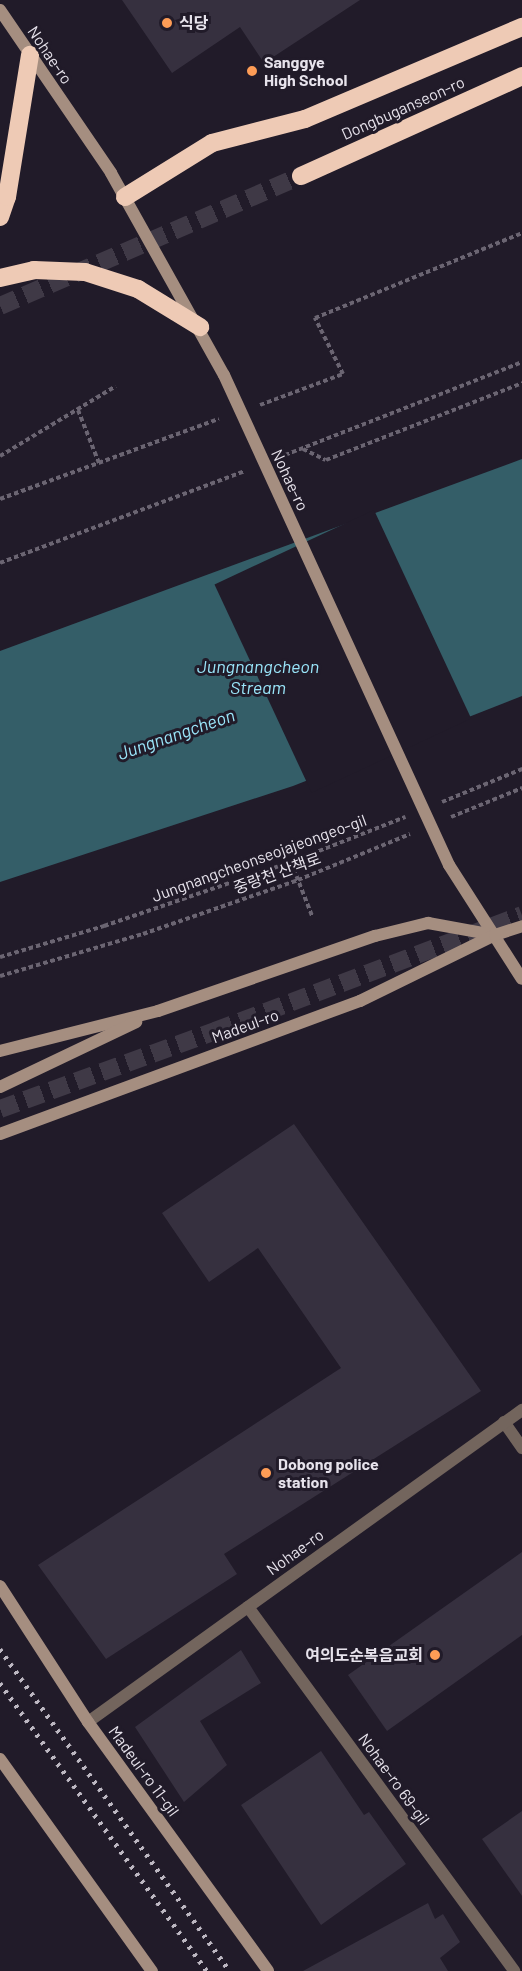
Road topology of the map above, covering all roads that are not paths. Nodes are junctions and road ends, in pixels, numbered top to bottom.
1 (0, 10) edge
2 (522, 27) edge
3 (30, 56) junction
4 (522, 76) edge
5 (301, 176) tunnel mouth
6 (125, 197) junction
7 (0, 217) edge
8 (0, 278) edge
9 (200, 327) junction
10 (522, 926) edge
11 (495, 935) junction
12 (522, 979) edge
13 (158, 1011) junction
14 (0, 1051) edge
15 (0, 1087) edge
16 (0, 1134) edge
17 (522, 1410) edge
18 (504, 1422) junction
19 (522, 1448) edge
20 (0, 1586) edge
21 (248, 1607) junction
22 (88, 1722) junction
23 (0, 1759) edge
24 (152, 1971) edge
25 (268, 1971) edge
26 (514, 1971) edge

1 - 3 main road, Nohae-ro
2 - 6 highway
3 - 6 main road, Nohae-ro
3 - 7 highway
4 - 5 highway, Dongbuganseon-ro
6 - 9 main road, Nohae-ro
8 - 9 highway
9 - 11 main road, Nohae-ro, bridge
10 - 11 main road, Madeul-ro
11 - 12 main road, Nohae-ro
11 - 13 main road, Madeul-ro
11 - 16 main road, Madeul-ro
13 - 14 main road, Madeul-ro
13 - 15 main road
17 - 18 street, Nohae-ro
18 - 19 street
18 - 21 street, Nohae-ro
20 - 22 main road, Madeul-ro 11-gil
21 - 22 street, Nohae-ro
21 - 26 street, Nohae-ro 69-gil
22 - 25 main road, Madeul-ro 11-gil
23 - 24 main road

